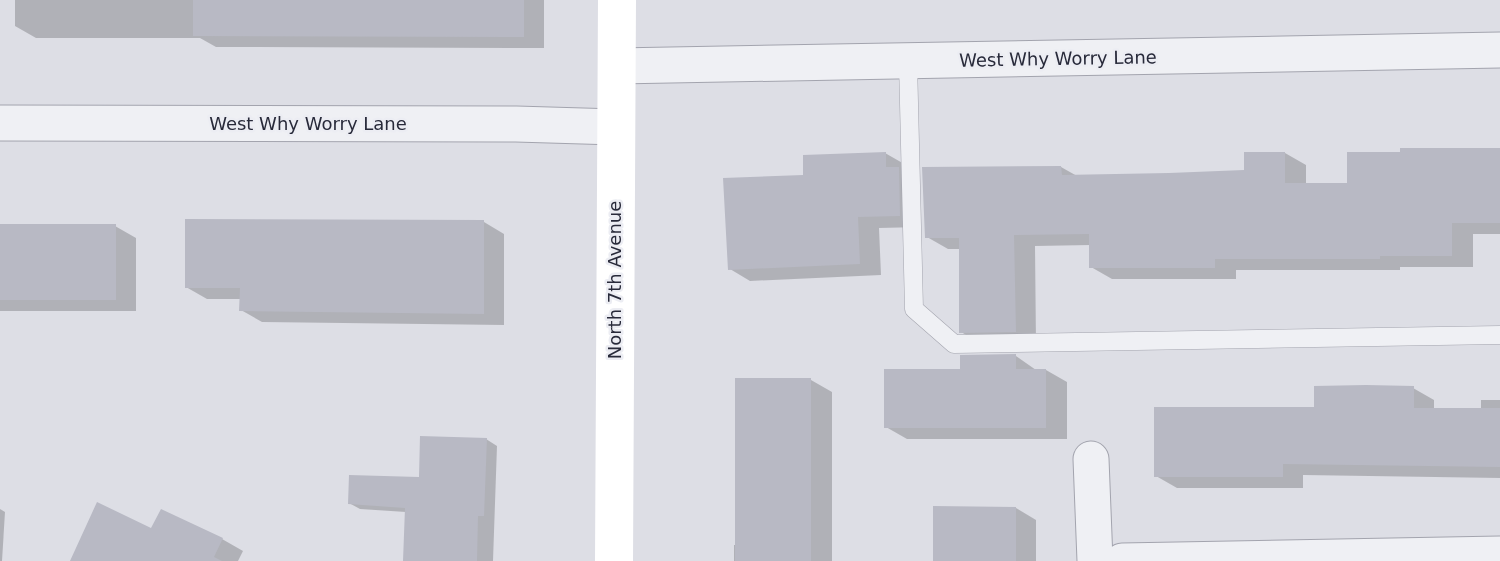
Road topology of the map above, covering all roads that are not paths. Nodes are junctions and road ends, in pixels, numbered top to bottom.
1 (617, 0) edge
2 (1500, 50) edge
3 (908, 62) junction
4 (617, 66) junction
5 (0, 123) edge
6 (616, 127) junction
7 (1500, 335) edge
8 (1091, 459) dead end
9 (1500, 554) edge
10 (614, 561) edge
11 (1095, 561) edge
12 (1122, 561) edge

1 - 4 main road, North 7th Avenue
2 - 3 street, West Why Worry Lane
3 - 4 street, West Why Worry Lane
3 - 7 lane
4 - 6 main road, North 7th Avenue
5 - 6 street, West Why Worry Lane
6 - 10 main road, North 7th Avenue
8 - 11 street
9 - 12 street

